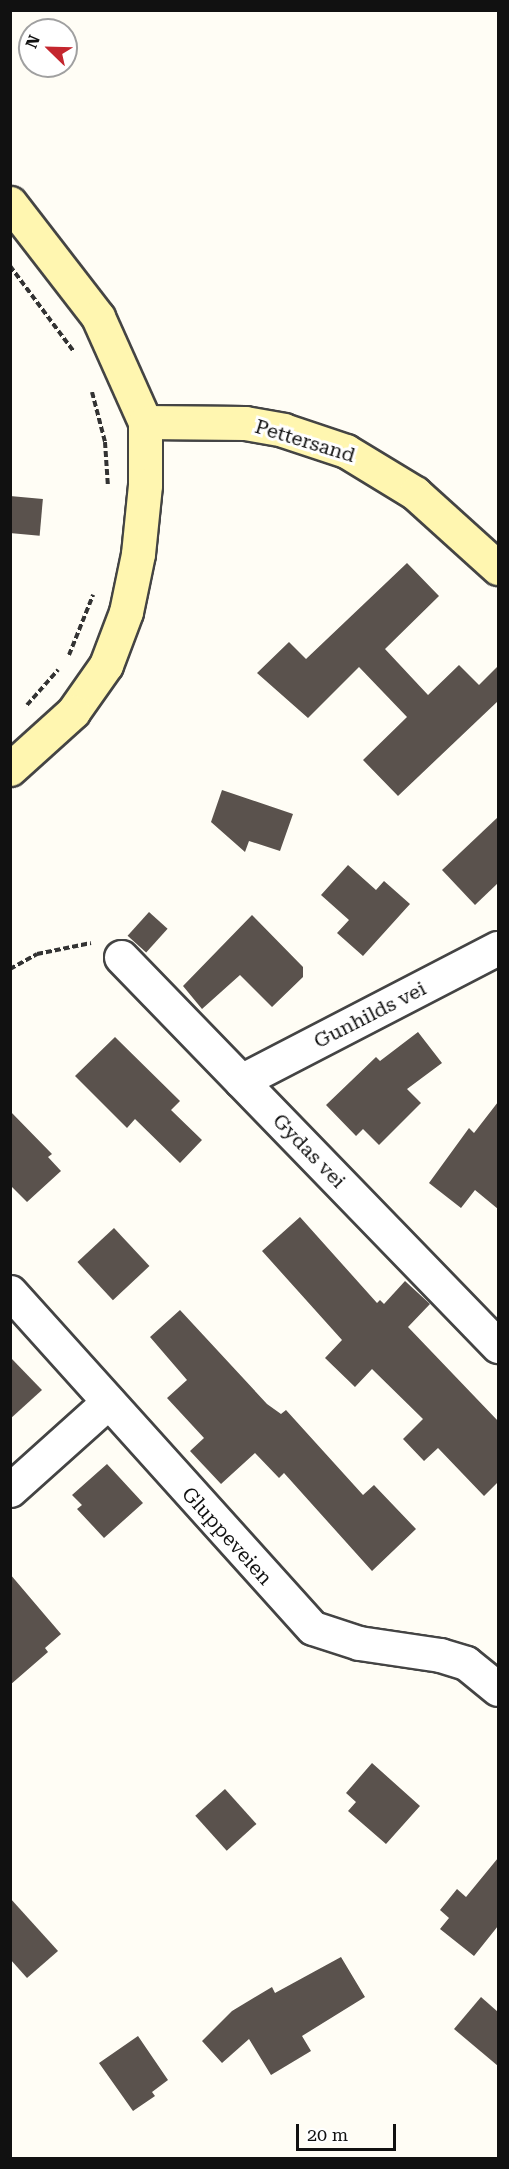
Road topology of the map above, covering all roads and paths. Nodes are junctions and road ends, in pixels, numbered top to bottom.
1 (10, 203) edge
2 (10, 266) edge
3 (77, 358) dead end
4 (90, 384) dead end
5 (145, 422) junction
6 (109, 494) dead end
7 (498, 568) edge
8 (97, 584) dead end
9 (68, 660) dead end
10 (60, 668) dead end
11 (21, 711) dead end
12 (10, 769) edge
13 (498, 948) edge
14 (121, 957) joint
15 (10, 969) edge
16 (241, 1082) junction
17 (10, 1292) edge
18 (498, 1346) edge
19 (108, 1402) junction
20 (10, 1490) edge
21 (498, 1689) edge

1 - 5 street
2 - 3 path
4 - 6 path
5 - 7 street, Pettersand
5 - 12 street
8 - 9 path
10 - 11 path
13 - 16 street, Gunhilds vei
14 - 15 path
14 - 16 street, Gydas vei
16 - 18 street, Gydas vei
17 - 19 street, Gluppeveien
19 - 20 street
19 - 21 street, Gluppeveien

